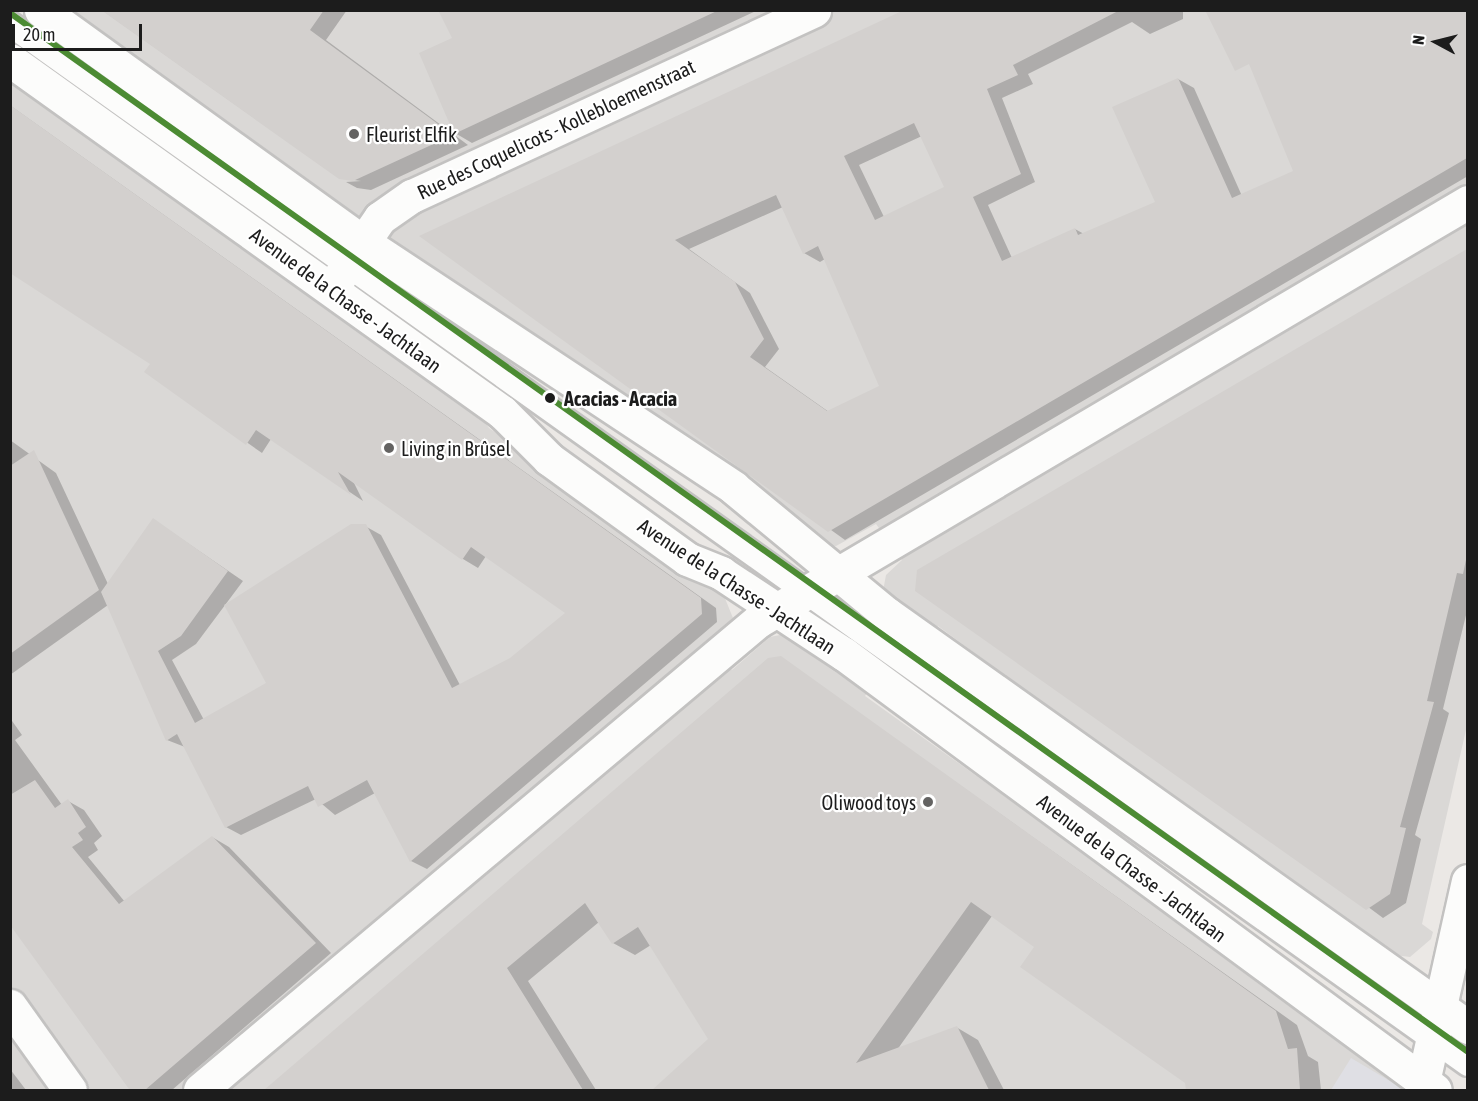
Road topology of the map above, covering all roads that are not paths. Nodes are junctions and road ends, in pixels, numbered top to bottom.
1 (41, 10) edge
2 (814, 10) edge
3 (10, 24) edge
4 (10, 60) edge
5 (1467, 202) edge
6 (347, 265) junction
7 (836, 573) junction
8 (806, 592) junction
9 (777, 610) junction
10 (1467, 881) edge
11 (10, 1006) edge
12 (1440, 1007) junction
13 (1467, 1028) edge
14 (1432, 1039) junction
15 (1467, 1064) edge
16 (1426, 1088) edge
17 (70, 1090) edge
18 (200, 1090) edge

1 - 6 street, Avenue de la Chasse - Jachtlaan
2 - 6 street, Rue des Coquelicots - Kollebloemenstraat
3 - 6 lane, Avenue de la Chasse - Jachtlaan
4 - 6 street, Avenue de la Chasse - Jachtlaan
5 - 7 street
6 - 7 street, Avenue de la Chasse - Jachtlaan
6 - 8 lane, Avenue de la Chasse - Jachtlaan
6 - 9 street, Avenue de la Chasse - Jachtlaan
7 - 8 street
7 - 12 street, Avenue de la Chasse - Jachtlaan
8 - 9 street
8 - 14 lane, Avenue de la Chasse - Jachtlaan
9 - 16 street, Avenue de la Chasse - Jachtlaan
9 - 18 street
10 - 12 street
11 - 17 street
12 - 13 street, Avenue de la Chasse - Jachtlaan
12 - 14 street
14 - 15 lane, Avenue de la Chasse - Jachtlaan
14 - 16 street

